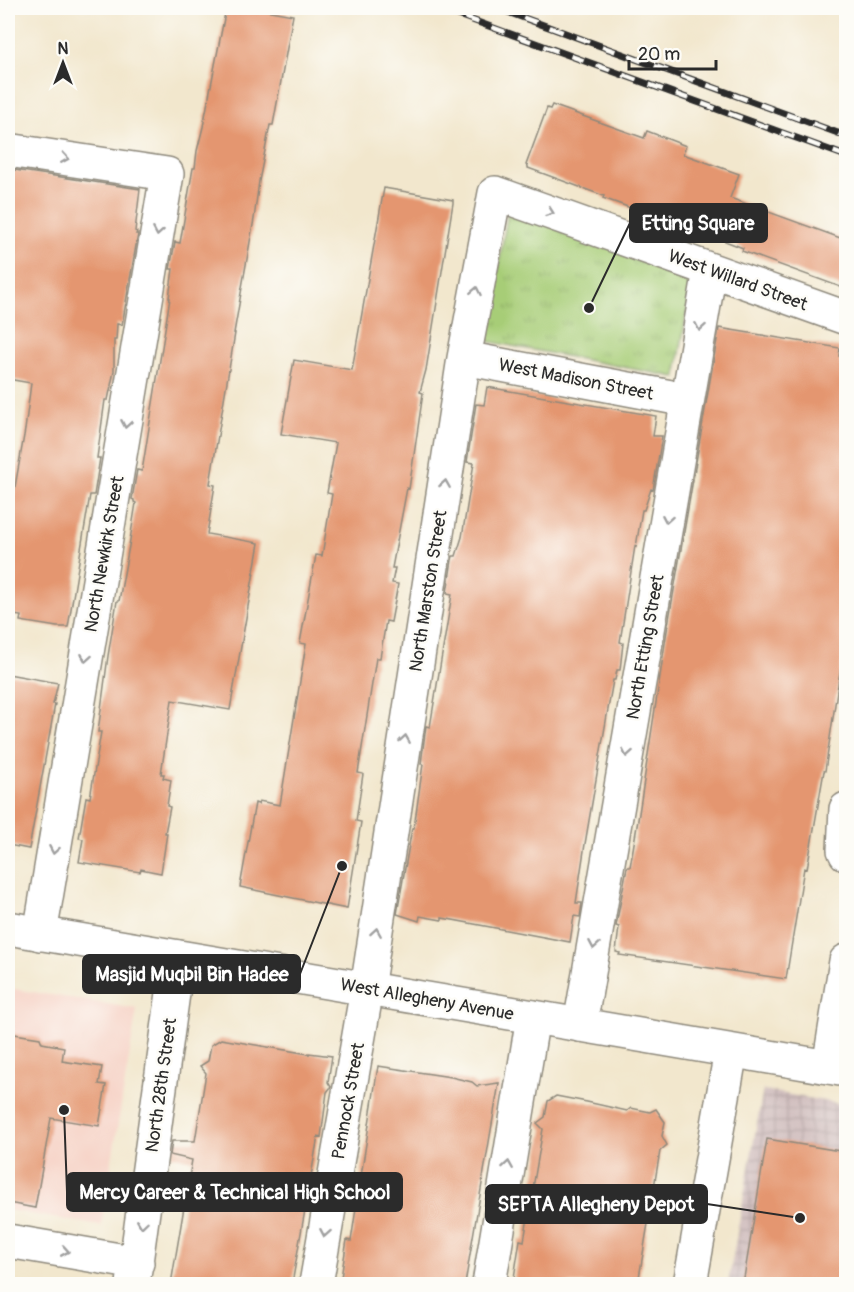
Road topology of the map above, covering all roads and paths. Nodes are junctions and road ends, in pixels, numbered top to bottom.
1 (8, 150) edge
2 (495, 193) joint
3 (710, 270) junction
4 (846, 318) edge
5 (464, 358) junction
6 (687, 400) junction
7 (846, 809) edge
8 (846, 854) edge
9 (8, 928) edge
10 (40, 934) junction
11 (178, 957) junction
12 (846, 961) edge
13 (367, 989) junction
14 (533, 1017) junction
15 (580, 1025) junction
16 (731, 1051) junction
17 (838, 1069) edge
18 (8, 1241) edge
19 (135, 1274) edge
20 (316, 1284) edge
21 (489, 1284) edge
22 (690, 1284) edge

1 -> 10 street, North Newkirk Street
2 -> 3 street, West Willard Street
5 -> 2 street, North Marston Street
3 - 4 street, West Willard Street
3 -> 6 street, North Etting Street
5 - 6 street, West Madison Street
13 -> 5 street, North Marston Street
6 -> 15 street, North Etting Street
7 - 8 street
9 - 10 street, West Allegheny Avenue
10 - 11 street, West Allegheny Avenue
11 - 13 street, West Allegheny Avenue
11 -> 19 street, North 28th Street
12 - 17 street
13 - 14 street, West Allegheny Avenue
13 -> 20 street, Pennock Street
14 - 15 street, West Allegheny Avenue
21 -> 14 street
15 - 16 street, West Allegheny Avenue
16 - 17 street, West Allegheny Avenue
16 - 22 street
18 -> 19 street

